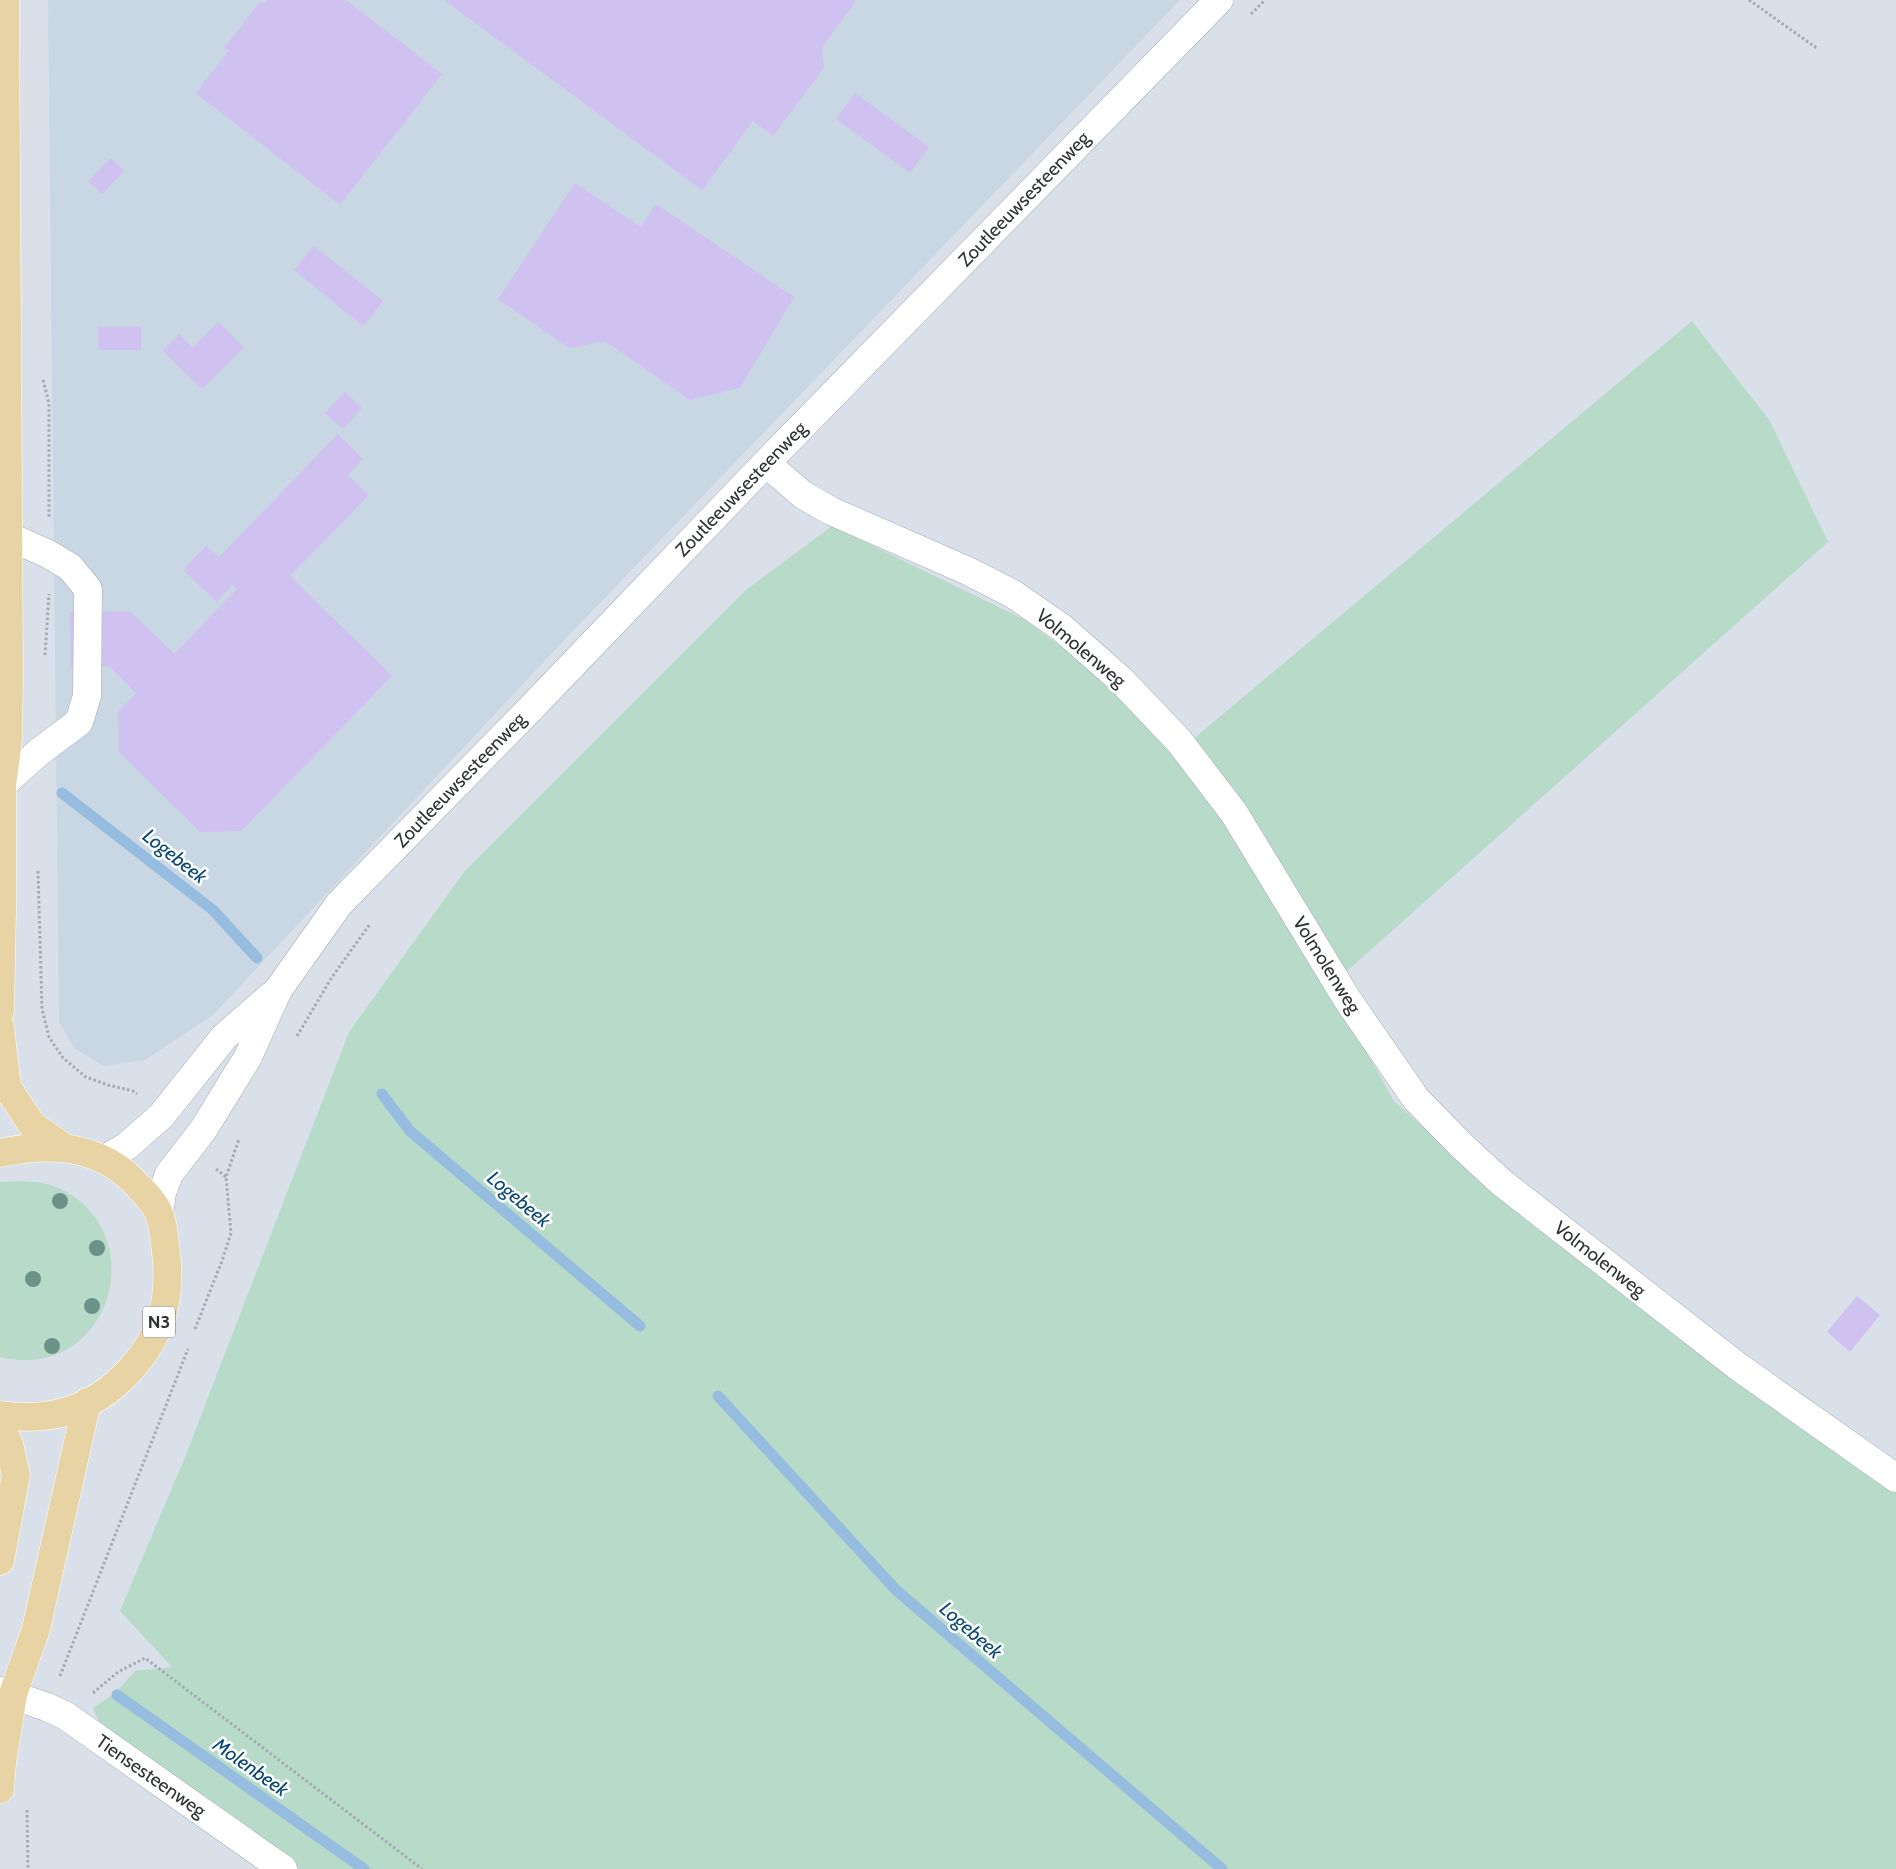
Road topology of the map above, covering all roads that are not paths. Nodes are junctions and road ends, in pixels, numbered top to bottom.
1 (4, 0) edge
2 (1220, 0) edge
3 (3, 136) edge
4 (766, 463) junction
5 (8, 536) junction
6 (2, 785) junction
7 (278, 990) junction
8 (0, 1011) edge
9 (0, 1027) edge
10 (63, 1147) junction
11 (0, 1153) edge
12 (105, 1159) junction
13 (159, 1213) junction
14 (87, 1402) junction
15 (0, 1416) edge
16 (0, 1424) edge
17 (1896, 1478) edge
18 (0, 1561) edge
19 (6, 1693) edge
20 (0, 1788) edge
21 (283, 1869) edge

1 - 3 main road
2 - 4 street, Zoutleeuwsesteenweg
3 - 5 main road
4 - 7 street, Zoutleeuwsesteenweg
4 - 17 street, Volmolenweg
5 - 6 main road
5 - 6 street
6 - 8 main road
7 - 12 street, Zoutleeuwsesteenweg
7 - 13 street, Zoutleeuwsesteenweg
9 - 10 main road, N3
10 - 11 main road, N3
10 - 12 main road, N3
12 - 13 main road, N3
13 - 14 main road, N3
14 - 15 main road, N3
14 - 19 main road
16 - 18 main road
19 - 20 main road
19 - 21 street, Tiensesteenweg

